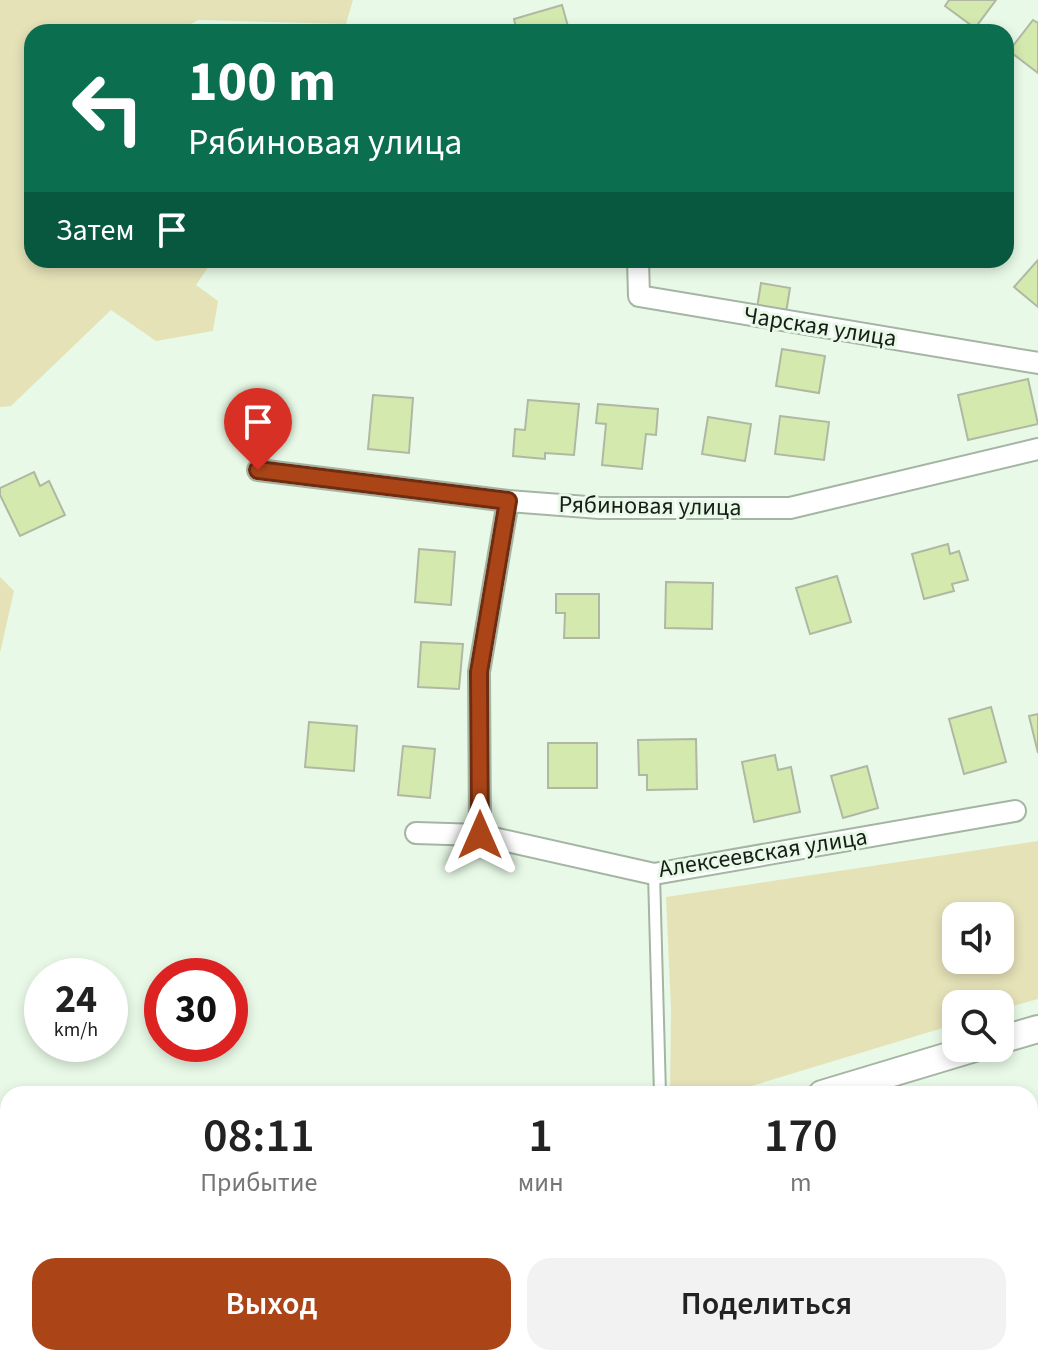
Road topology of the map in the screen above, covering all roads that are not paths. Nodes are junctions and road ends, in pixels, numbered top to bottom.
1 (638, 268) edge
2 (1038, 363) edge
3 (1038, 449) edge
4 (258, 470) dead end
5 (508, 501) junction
6 (1015, 811) dead end
7 (416, 833) dead end
8 (480, 835) junction
9 (654, 874) junction
10 (1038, 1029) edge
11 (1014, 1036) edge
12 (942, 1058) edge
13 (660, 1086) edge
14 (849, 1086) edge

1 - 2 street, Чарская улица
3 - 5 street, Рябиновая улица
4 - 5 street, Рябиновая улица
5 - 8 street
6 - 9 street, Алексеевская улица
7 - 8 street, Алексеевская улица
8 - 9 street, Алексеевская улица
9 - 13 lane
10 - 11 main road
12 - 14 main road

